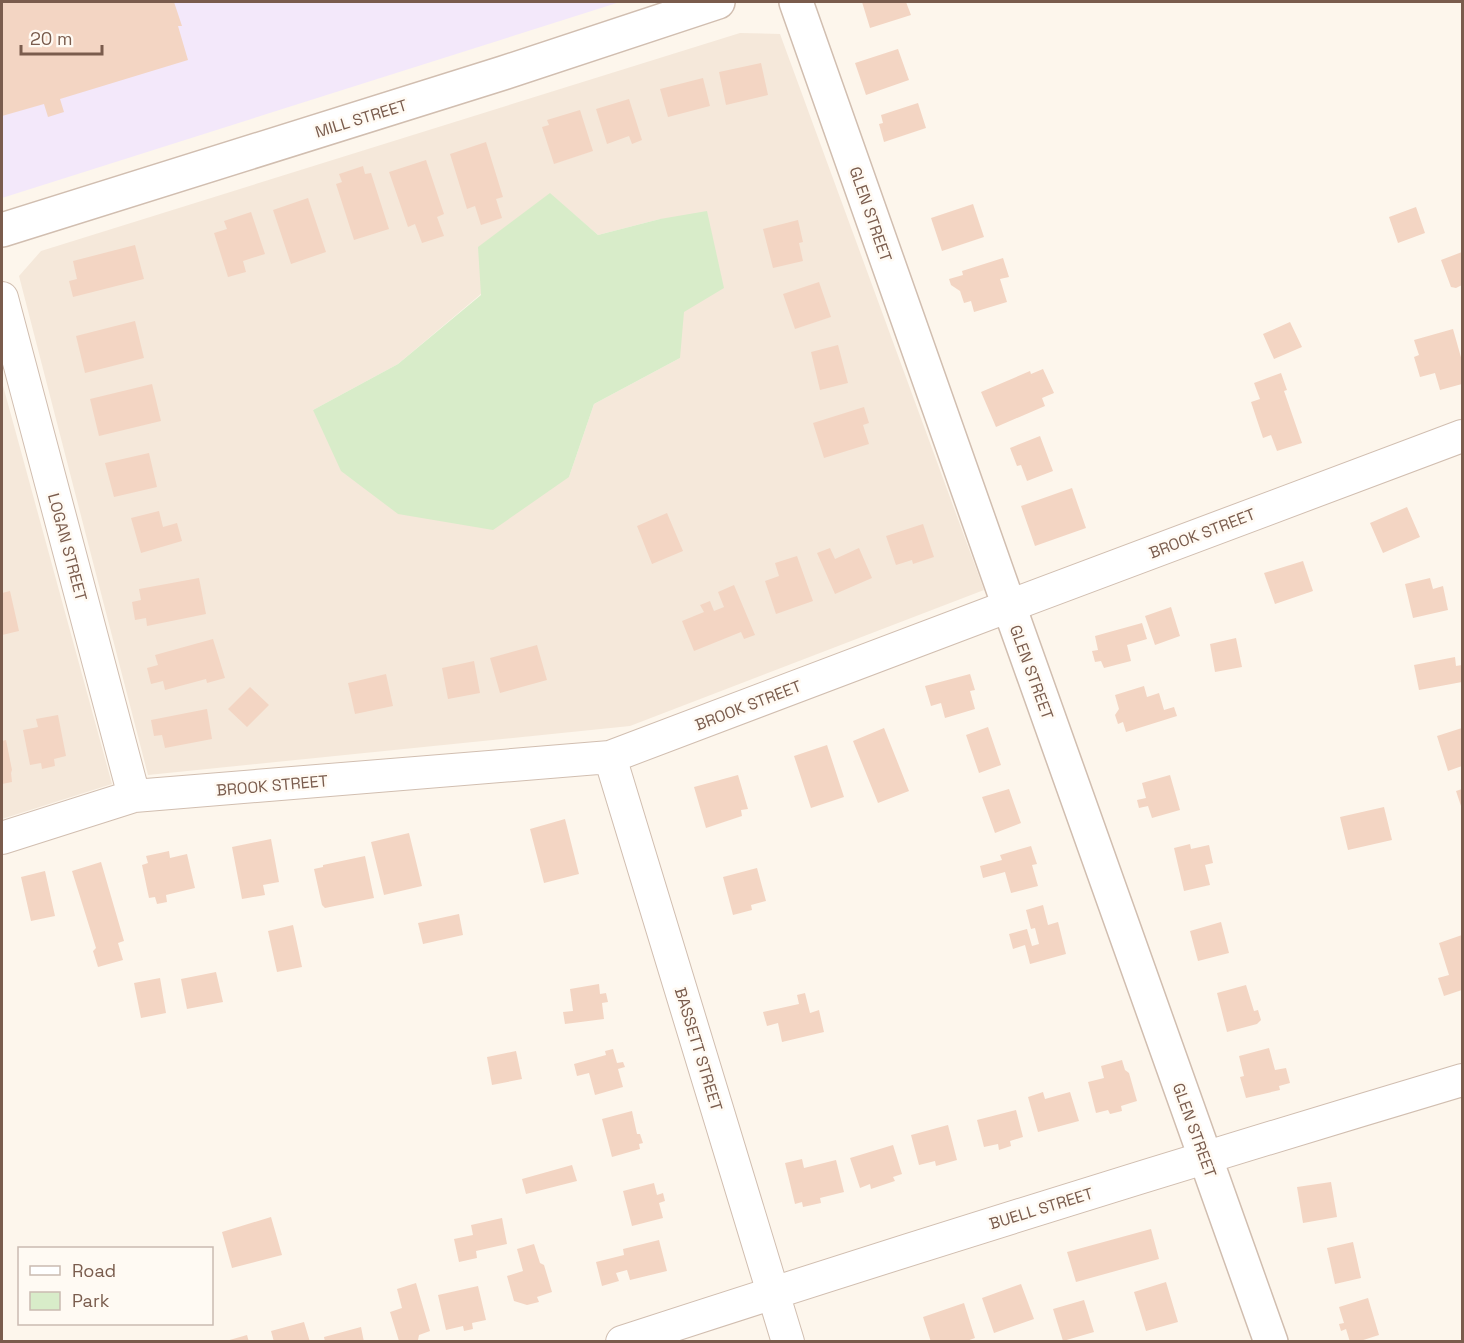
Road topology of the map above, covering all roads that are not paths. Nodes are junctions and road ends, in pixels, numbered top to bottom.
1 (718, 2) edge
2 (796, 2) edge
3 (2, 230) edge
4 (2, 298) edge
5 (1462, 439) edge
6 (1009, 606) junction
7 (610, 757) junction
8 (134, 796) junction
9 (2, 838) edge
10 (1462, 1080) edge
11 (1204, 1157) junction
12 (774, 1292) junction
13 (621, 1341) edge
14 (788, 1341) edge
15 (1271, 1341) edge

1 - 3 street, MILL STREET
2 - 6 street, GLEN STREET
4 - 8 street, LOGAN STREET
5 - 6 street, BROOK STREET
6 - 7 street, BROOK STREET
6 - 11 street, GLEN STREET
7 - 8 street, BROOK STREET
7 - 12 street, BASSETT STREET
8 - 9 street, BROOK STREET
10 - 11 street, BUELL STREET
11 - 12 street, BUELL STREET
11 - 15 street, GLEN STREET
12 - 13 street, BUELL STREET
12 - 14 street, BASSETT STREET

